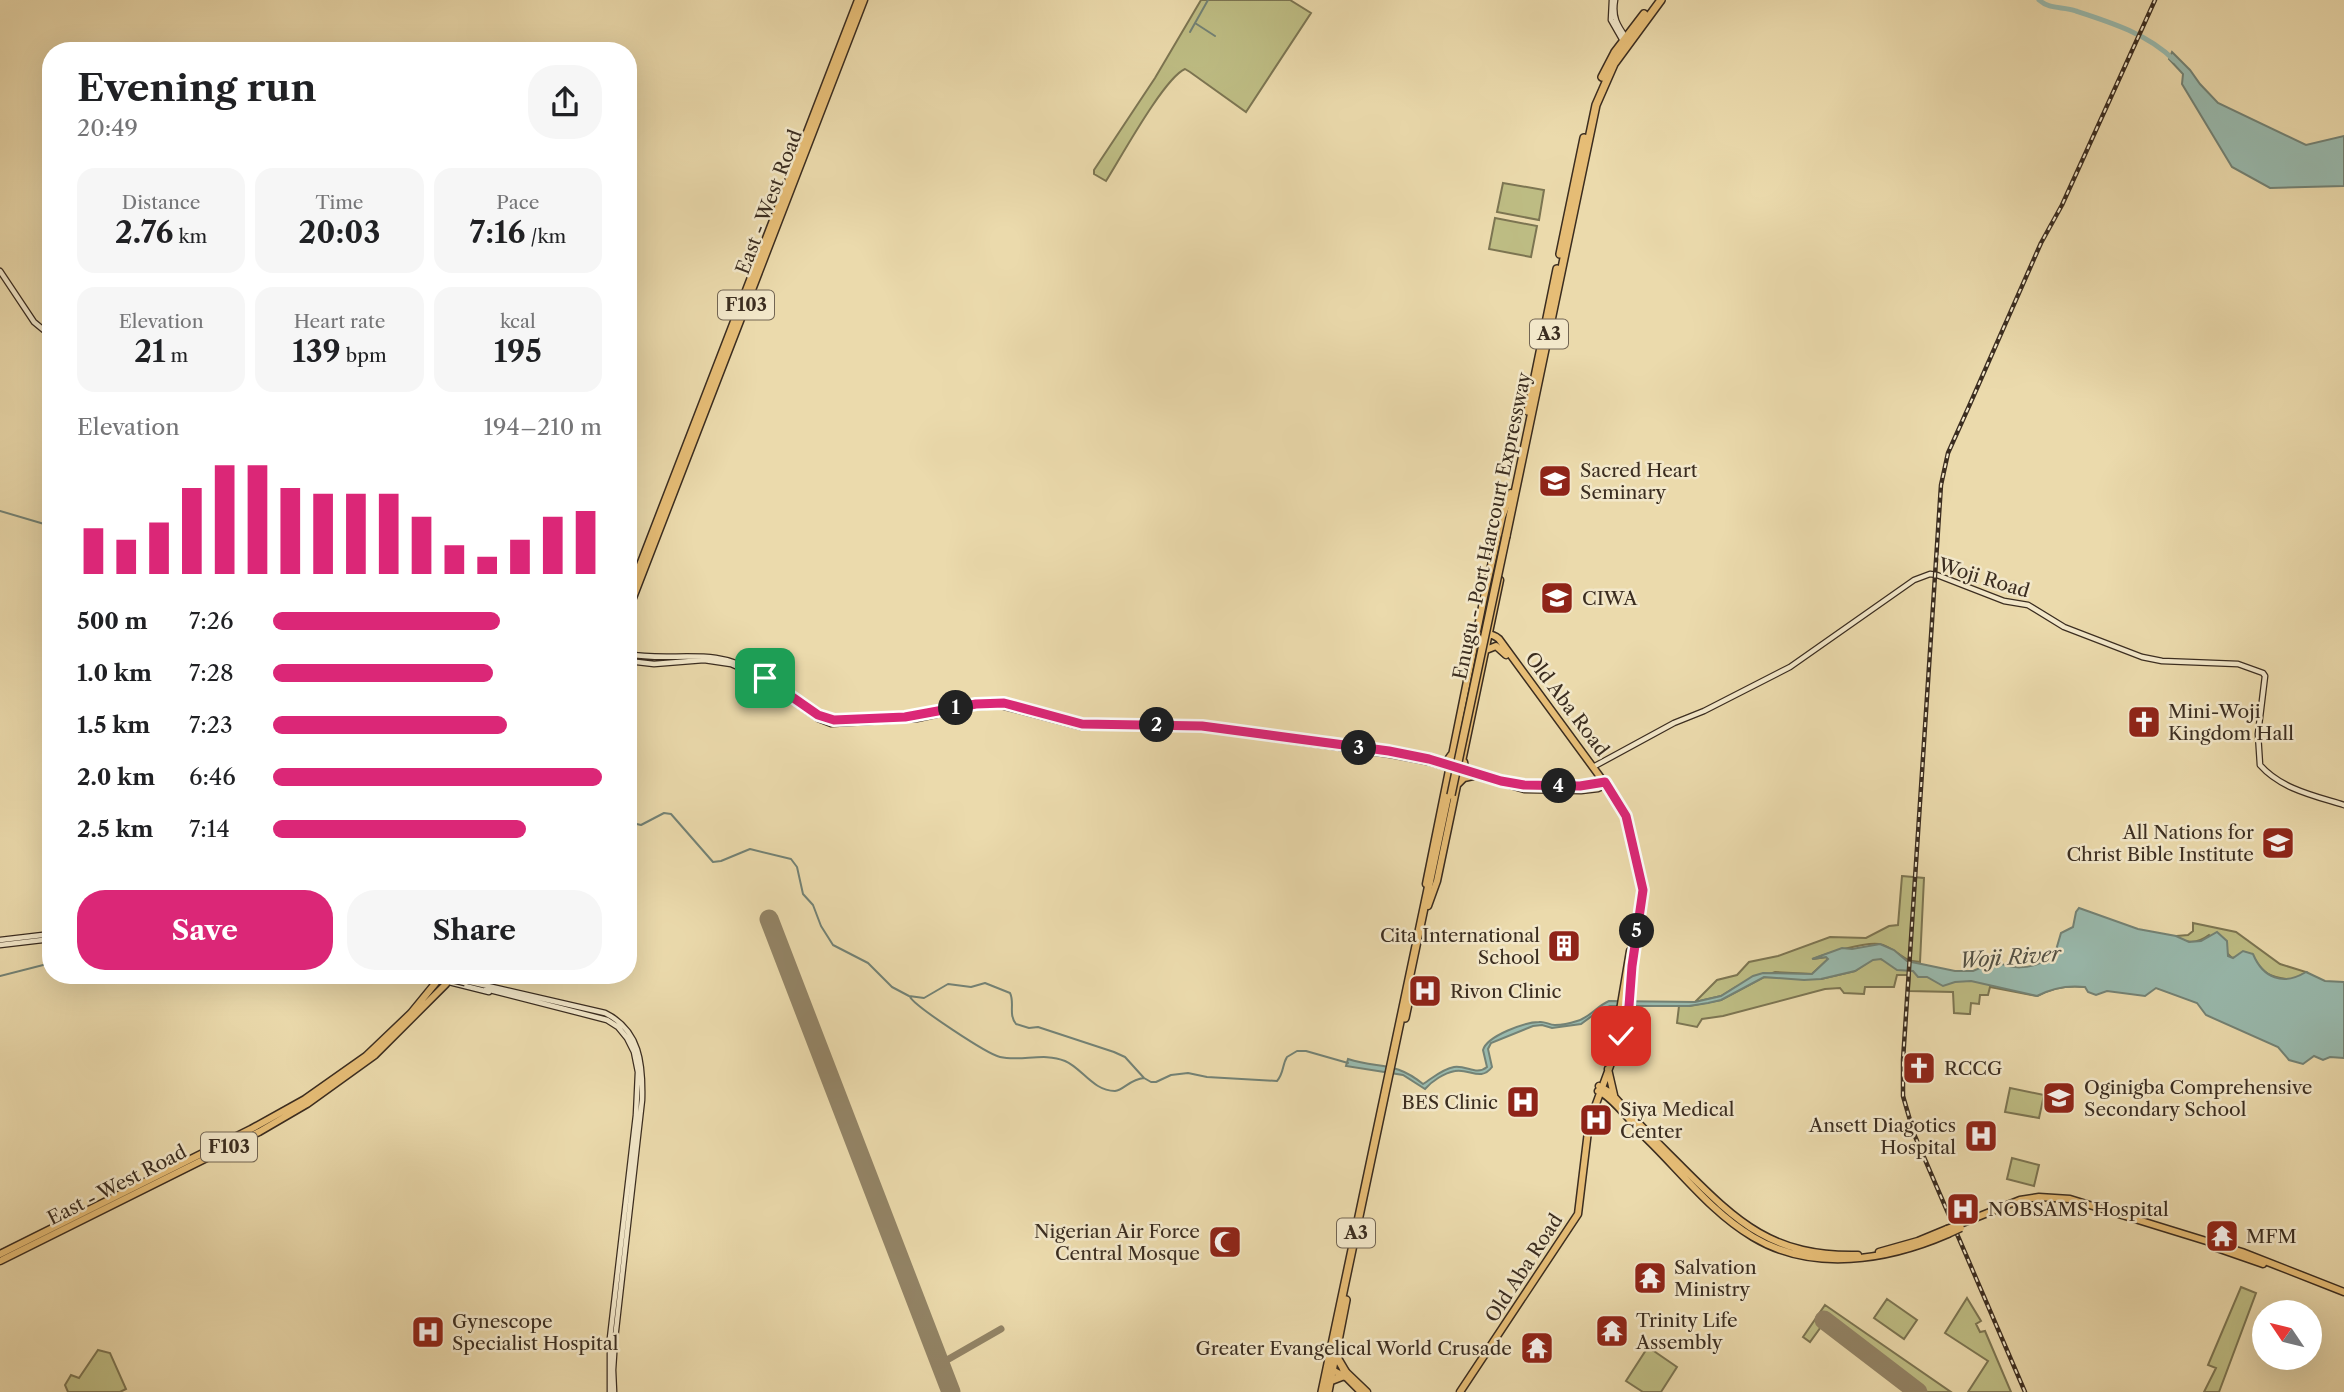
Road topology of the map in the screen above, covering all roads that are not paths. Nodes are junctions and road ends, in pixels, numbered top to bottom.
1 (858, 0) edge
2 (864, 0) edge
3 (1614, 0) edge
4 (1655, 0) edge
5 (1661, 0) edge
6 (1626, 42) junction
7 (786, 195) junction
8 (0, 271) edge
9 (42, 329) edge
10 (1511, 493) junction
11 (1511, 509) junction
12 (1504, 535) junction
13 (637, 573) edge
14 (637, 587) edge
15 (1493, 616) junction
16 (1489, 634) junction
17 (1476, 638) junction
18 (1499, 639) junction
19 (1486, 650) junction
20 (637, 655) edge
21 (637, 662) edge
22 (1483, 664) junction
23 (1470, 670) junction
24 (1035, 713) junction
25 (1454, 747) junction
26 (1464, 755) junction
27 (1438, 761) junction
28 (1450, 767) junction
29 (1592, 767) junction
30 (1460, 771) junction
31 (1473, 774) junction
32 (1604, 784) junction
33 (1457, 786) junction
34 (2344, 804) edge
35 (1427, 903) junction
36 (42, 937) edge
37 (0, 942) edge
38 (434, 984) edge
39 (445, 984) edge
40 (468, 984) edge
41 (481, 984) edge
42 (1626, 995) junction
43 (547, 1002) junction
44 (1608, 1069) junction
45 (1391, 1075) junction
46 (1599, 1088) junction
47 (1612, 1098) junction
48 (1597, 1099) junction
49 (0, 1254) edge
50 (0, 1261) edge
51 (2344, 1294) edge
52 (1335, 1354) junction
53 (1330, 1366) junction
54 (1344, 1373) junction
55 (1330, 1381) junction
56 (612, 1392) edge
57 (1325, 1392) edge
58 (1361, 1392) edge
59 (1367, 1392) edge
60 (1458, 1392) edge

1 - 7 main road, East - West Road / F103
2 - 7 main road, East - West Road / F103
3 - 6 main road
4 - 6 highway, Enugu - Port Harcourt Expressway / A3
5 - 6 highway, Enugu - Port Harcourt Expressway / A3
6 - 10 highway, Enugu - Port Harcourt Expressway / A3
6 - 11 highway, Enugu - Port Harcourt Expressway / A3
7 - 13 main road, East - West Road / F103
7 - 14 main road, East - West Road / F103
8 - 9 main road
10 - 12 highway, Enugu - Port Harcourt Expressway / A3
10 - 17 main road
11 - 12 highway, Enugu - Port Harcourt Expressway / A3
11 - 15 main road
12 - 35 highway, Enugu - Port Harcourt Expressway / A3, bridge
15 - 16 main road
15 - 18 main road
16 - 17 main road
16 - 18 main road, Old Aba Road
16 - 19 main road
17 - 23 main road
18 - 29 main road, Old Aba Road
19 - 22 main road
19 - 29 main road, Old Aba Road
20 - 24 main road
21 - 24 main road
22 - 23 main road
22 - 26 main road
23 - 25 main road
24 - 27 main road
24 - 28 main road
25 - 27 main road
25 - 28 main road
26 - 30 main road
26 - 31 main road
27 - 28 main road
28 - 30 main road
28 - 35 main road
29 - 32 main road, Old Aba Road
29 - 34 main road, Woji Road
30 - 31 main road
30 - 33 main road
31 - 32 main road
31 - 33 main road
32 - 42 main road, Old Aba Road
33 - 35 main road
35 - 45 highway, Enugu - Port Harcourt Expressway / A3
36 - 37 main road
38 - 49 main road, East - West Road / F103
39 - 50 main road, East - West Road / F103
40 - 43 main road
41 - 43 main road
42 - 44 main road, Old Aba Road
42 - 46 main road, Old Aba Road
43 - 56 main road
44 - 46 main road, Old Aba Road
44 - 47 main road
45 - 52 highway, A3
45 - 53 highway, A3
46 - 47 main road
46 - 48 main road, Old Aba Road
46 - 60 main road, Old Aba Road
47 - 48 main road
47 - 51 main road, bridge
48 - 60 main road, Old Aba Road
52 - 53 highway, A3
52 - 54 highway
53 - 54 main road
53 - 55 highway, A3
53 - 57 highway, A3
54 - 55 highway
54 - 58 main road
54 - 59 main road
55 - 57 highway, A3

